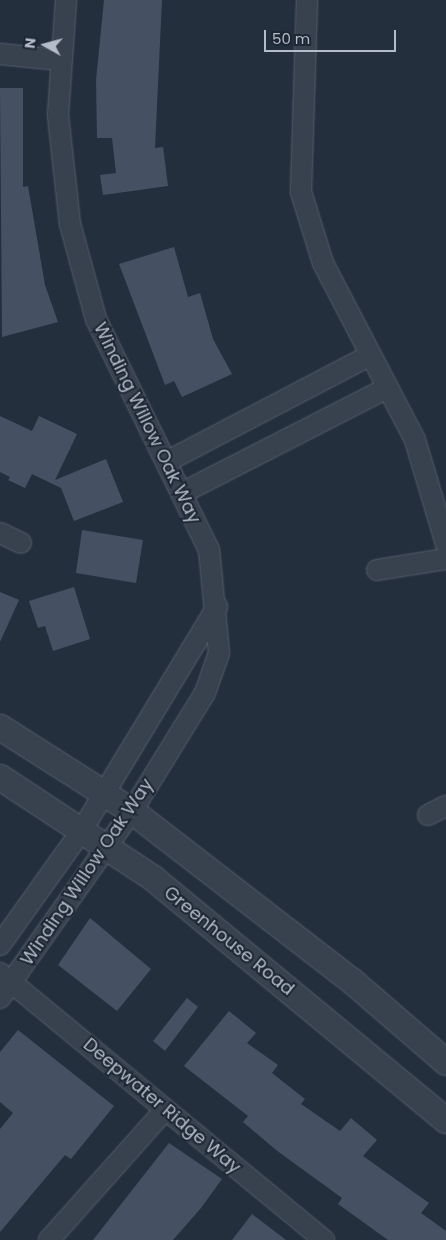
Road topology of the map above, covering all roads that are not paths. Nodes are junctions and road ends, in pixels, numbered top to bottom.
1 (66, 0) edge
2 (307, 0) edge
3 (0, 54) edge
4 (60, 60) junction
5 (369, 356) junction
6 (385, 388) junction
7 (166, 462) junction
8 (182, 493) junction
9 (0, 533) edge
10 (21, 543) dead end
11 (446, 544) edge
12 (446, 559) edge
13 (377, 570) dead end
14 (217, 608) junction
15 (0, 727) edge
16 (0, 777) edge
17 (105, 792) junction
18 (132, 811) junction
19 (82, 830) junction
20 (107, 847) junction
21 (0, 944) edge
22 (6, 977) edge
23 (0, 998) edge
24 (446, 1062) edge
25 (166, 1110) junction
26 (446, 1120) edge
27 (50, 1240) edge
28 (324, 1240) edge

1 - 4 street, Winding Willow Oak Way
2 - 5 street
3 - 4 street
4 - 7 street, Winding Willow Oak Way
5 - 6 street
5 - 7 street
6 - 8 street
6 - 11 street
7 - 8 street, Winding Willow Oak Way
8 - 14 street, Winding Willow Oak Way
9 - 10 street
12 - 13 street
14 - 17 street, Winding Willow Oak Way
14 - 18 street, Winding Willow Oak Way
15 - 17 street
16 - 19 street, Greenhouse Road
17 - 18 street
17 - 19 street, Winding Willow Oak Way
18 - 20 street, Winding Willow Oak Way
18 - 24 street
19 - 20 street, Greenhouse Road
19 - 21 street, Winding Willow Oak Way
20 - 22 street, Winding Willow Oak Way
20 - 26 street, Greenhouse Road
22 - 23 street, Winding Willow Oak Way
22 - 25 street, Deepwater Ridge Way
25 - 27 street
25 - 28 street, Deepwater Ridge Way

